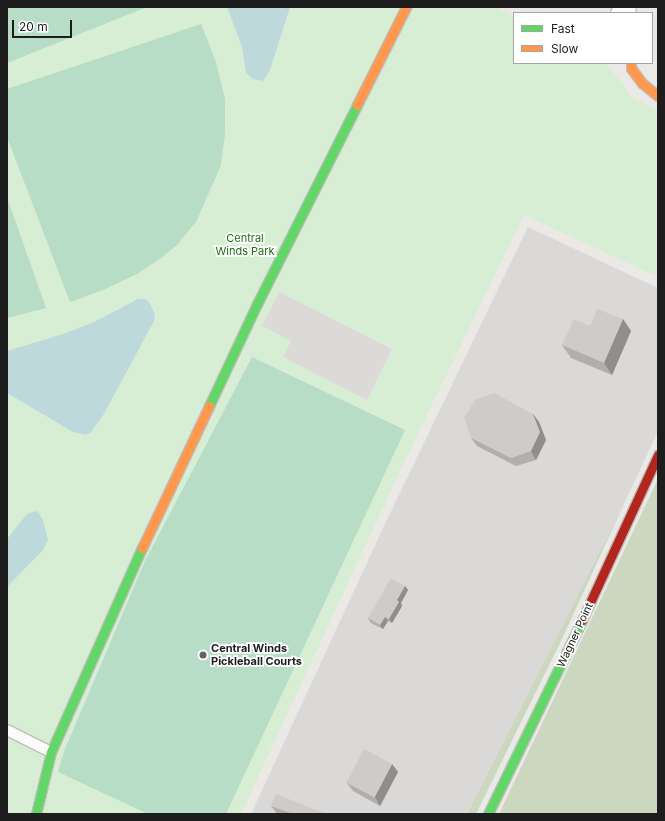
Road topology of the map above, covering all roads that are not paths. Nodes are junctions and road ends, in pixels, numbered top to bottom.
1 (406, 7) edge
2 (631, 64) edge
3 (658, 96) edge
4 (658, 455) edge
5 (7, 730) edge
6 (51, 752) junction
7 (36, 814) edge
8 (488, 814) edge

1 - 6 street
2 - 3 street
4 - 8 street, Wagner Point
5 - 6 lane
6 - 7 street

